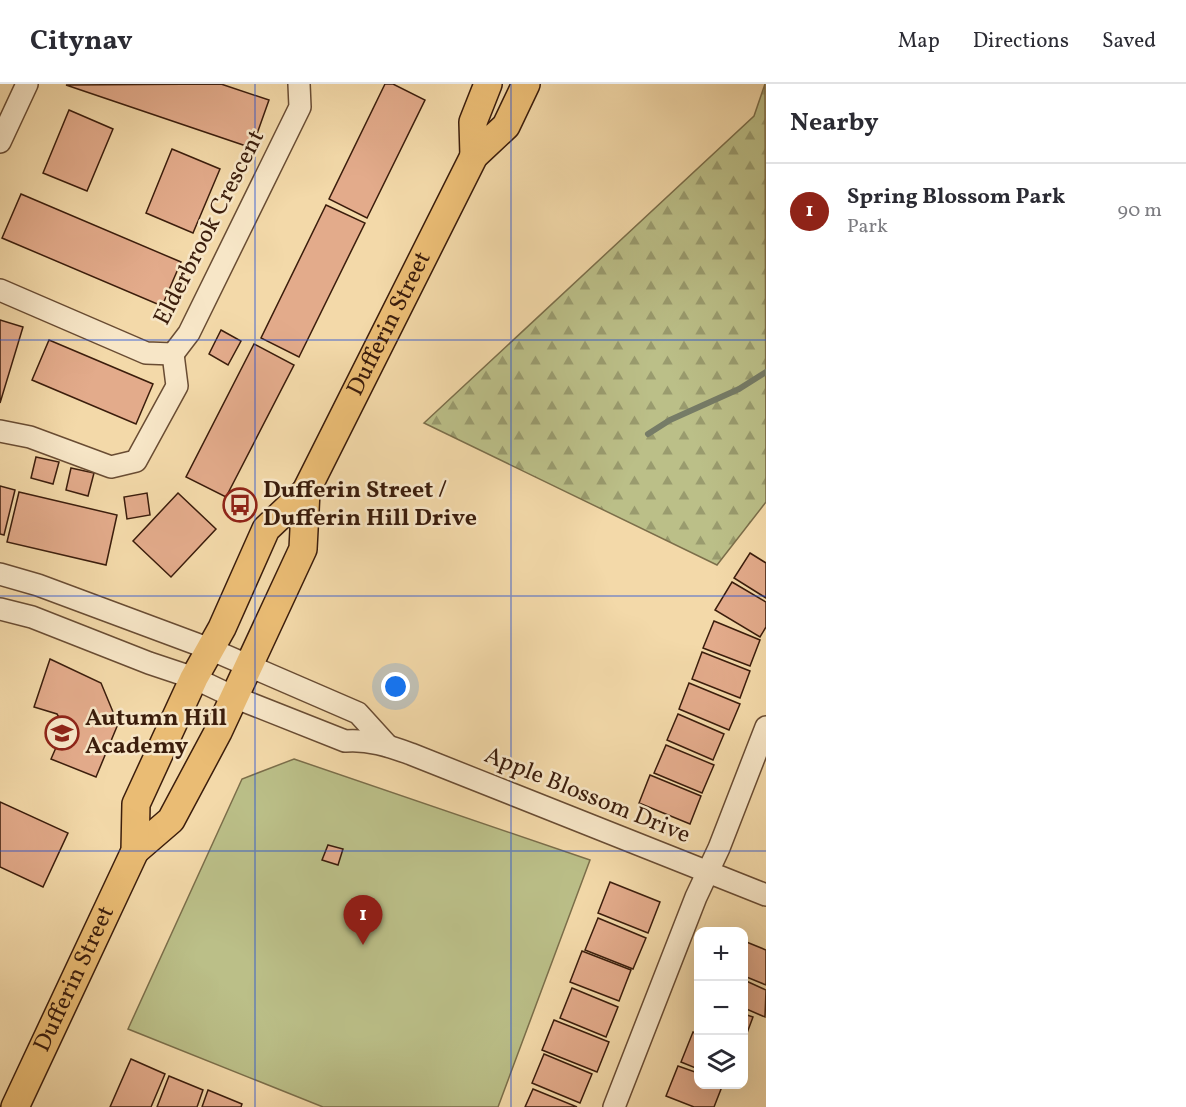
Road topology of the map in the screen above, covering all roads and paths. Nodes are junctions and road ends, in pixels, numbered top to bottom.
1 (27, 84) edge
2 (299, 84) edge
3 (488, 84) edge
4 (526, 84) edge
5 (0, 142) edge
6 (474, 156) junction
7 (0, 290) edge
8 (173, 354) junction
9 (0, 431) edge
10 (306, 491) junction
11 (0, 574) edge
12 (0, 609) edge
13 (210, 649) junction
14 (248, 666) junction
15 (194, 678) junction
16 (234, 697) junction
17 (766, 728) edge
18 (388, 746) junction
19 (135, 852) junction
20 (706, 872) junction
21 (766, 895) edge
22 (15, 1107) edge
23 (614, 1107) edge

1 - 5 street
2 - 8 street, Elderbrook Crescent
3 - 6 main road, Dufferin Street
4 - 6 main road, Dufferin Street
6 - 10 main road, Dufferin Street
7 - 8 street, Elderbrook Crescent
8 - 9 street
10 - 13 main road, Dufferin Street
10 - 14 main road, Dufferin Street
11 - 13 street, Apple Blossom Drive
12 - 15 street, Apple Blossom Drive
13 - 14 street, Apple Blossom Drive
13 - 15 main road, Dufferin Street
14 - 16 main road, Dufferin Street
14 - 18 street, Apple Blossom Drive
15 - 16 street, Apple Blossom Drive
15 - 19 main road, Dufferin Street
16 - 18 street, Apple Blossom Drive
16 - 19 main road, Dufferin Street
17 - 20 street
18 - 20 street, Apple Blossom Drive
19 - 22 main road, Dufferin Street
20 - 21 street, Apple Blossom Drive
20 - 23 street

